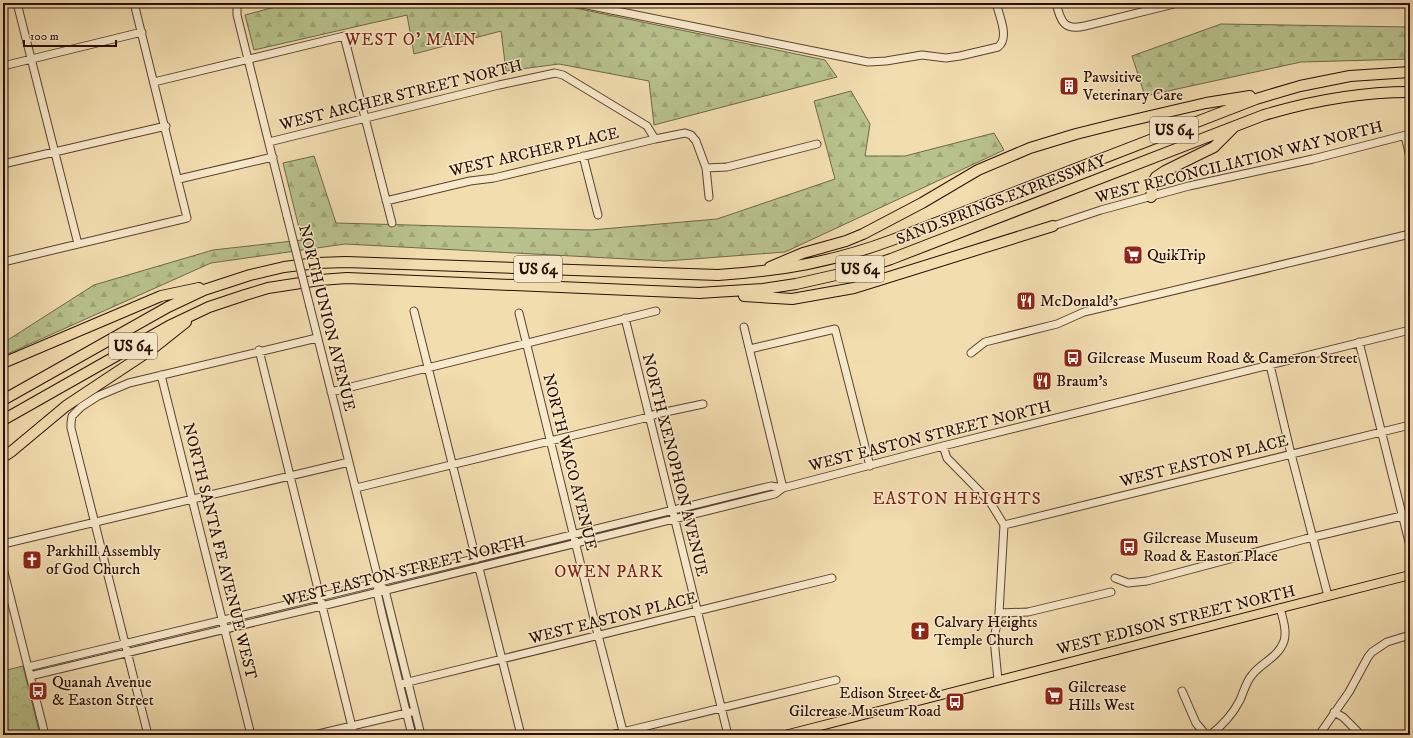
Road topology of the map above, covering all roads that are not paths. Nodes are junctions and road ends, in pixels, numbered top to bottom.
1 (17, 3) edge
2 (134, 3) edge
3 (237, 3) edge
4 (577, 3) edge
5 (996, 3) edge
6 (1056, 3) edge
7 (1178, 3) edge
8 (142, 32) junction
9 (32, 59) junction
10 (248, 60) junction
11 (3, 66) edge
12 (1410, 72) edge
13 (154, 82) junction
14 (1284, 90) junction
15 (1410, 92) edge
16 (365, 118) junction
17 (1237, 124) junction
18 (166, 126) junction
19 (1407, 135) edge
20 (655, 139) junction
21 (269, 142) junction
22 (817, 144) dead end
23 (56, 152) junction
24 (583, 156) junction
25 (273, 157) junction
26 (1410, 157) edge
27 (3, 164) edge
28 (706, 168) junction
29 (179, 179) junction
30 (709, 197) dead end
31 (1151, 197) junction
32 (386, 201) junction
33 (598, 215) dead end
34 (392, 223) dead end
35 (1049, 228) joint
36 (1410, 234) edge
37 (78, 244) junction
38 (3, 262) edge
39 (758, 272) junction
40 (227, 282) junction
41 (699, 293) junction
42 (201, 310) junction
43 (414, 312) dead end
44 (656, 312) dead end
45 (519, 313) dead end
46 (625, 318) junction
47 (744, 327) dead end
48 (1410, 330) edge
49 (317, 338) junction
50 (1359, 342) junction
51 (527, 344) junction
52 (750, 349) junction
53 (259, 350) junction
54 (971, 353) dead end
55 (3, 363) edge
56 (1270, 364) junction
57 (429, 368) junction
58 (161, 374) junction
59 (331, 392) junction
60 (3, 400) edge
61 (703, 404) dead end
62 (649, 417) junction
63 (3, 420) edge
64 (1410, 425) edge
65 (1382, 432) junction
66 (551, 440) junction
67 (943, 446) junction
68 (1291, 454) junction
69 (3, 457) edge
70 (349, 462) junction
71 (453, 465) junction
72 (870, 466) junction
73 (290, 476) junction
74 (356, 488) junction
75 (783, 488) junction
76 (193, 500) junction
77 (672, 510) junction
78 (1410, 514) edge
79 (1402, 516) junction
80 (674, 519) junction
81 (95, 523) junction
82 (1004, 525) junction
83 (574, 534) junction
84 (1312, 537) junction
85 (576, 543) junction
86 (3, 544) edge
87 (1410, 546) edge
88 (486, 556) junction
89 (476, 559) junction
90 (468, 561) junction
91 (488, 565) junction
92 (3, 568) edge
93 (479, 568) junction
94 (471, 570) junction
95 (1410, 575) edge
96 (832, 578) dead end
97 (1114, 578) dead end
98 (379, 582) junction
99 (385, 590) junction
100 (377, 592) junction
101 (1111, 592) dead end
102 (320, 596) junction
103 (1328, 596) junction
104 (322, 606) junction
105 (1280, 608) junction
106 (697, 612) junction
107 (999, 613) junction
108 (222, 620) junction
109 (225, 628) junction
110 (598, 635) junction
111 (1410, 635) edge
112 (125, 643) junction
113 (127, 652) junction
114 (502, 659) junction
115 (28, 666) junction
116 (30, 676) junction
117 (836, 680) dead end
118 (998, 680) junction
119 (404, 683) junction
120 (1182, 691) dead end
121 (721, 707) junction
122 (415, 712) junction
123 (1334, 712) junction
124 (407, 713) junction
125 (352, 726) junction
126 (624, 733) edge
127 (45, 735) edge
128 (148, 735) edge
129 (251, 735) edge
130 (314, 735) edge
131 (354, 735) edge
132 (412, 735) edge
133 (421, 735) edge
134 (521, 735) edge
135 (610, 735) edge
136 (728, 735) edge
137 (786, 735) edge
138 (1206, 735) edge
139 (1210, 735) edge
140 (1318, 735) edge
141 (1361, 735) edge

1 - 9 street
2 - 8 street
3 - 10 street, NORTH UNION AVENUE
4 - 5 street
6 - 7 street
8 - 9 street
8 - 13 street
9 - 11 street
9 - 23 street
10 - 13 street
10 - 16 street
10 - 21 street, NORTH UNION AVENUE
12 - 14 highway, SAND SPRINGS EXPRESSWAY / US 64
13 - 18 street
14 - 39 highway, SAND SPRINGS EXPRESSWAY / US 64
14 - 39 highway
15 - 17 highway, SAND SPRINGS EXPRESSWAY / US 64
16 - 20 street, WEST ARCHER STREET NORTH
16 - 21 street, WEST ARCHER STREET NORTH
16 - 32 street
17 - 31 highway
17 - 41 highway, SAND SPRINGS EXPRESSWAY / US 64
18 - 23 street
18 - 29 street
19 - 26 street
19 - 31 street, WEST RECONCILIATION WAY NORTH
20 - 24 street, WEST ARCHER PLACE
20 - 28 street, WEST ARCHER PLACE
21 - 25 street, NORTH UNION AVENUE
22 - 28 street
23 - 27 street
23 - 37 street
24 - 32 street, WEST ARCHER PLACE
24 - 33 street
25 - 29 street
25 - 49 street, NORTH UNION AVENUE, bridge
28 - 30 street
29 - 37 street
31 - 35 street, WEST RECONCILIATION WAY NORTH
32 - 34 street
35 - 41 highway
36 - 54 street
37 - 38 street
39 - 40 highway, SAND SPRINGS EXPRESSWAY / US 64
40 - 55 highway
40 - 60 highway, SAND SPRINGS EXPRESSWAY / US 64
41 - 42 highway, SAND SPRINGS EXPRESSWAY / US 64
42 - 63 highway, SAND SPRINGS EXPRESSWAY / US 64
42 - 69 highway
43 - 57 street
44 - 46 street
45 - 51 street, NORTH WACO AVENUE
46 - 51 street
46 - 62 street, NORTH XENOPHON AVENUE
47 - 52 street
48 - 50 street, WEST EASTON STREET NORTH
49 - 53 street
49 - 59 street, NORTH UNION AVENUE
50 - 56 street, WEST EASTON STREET NORTH
50 - 65 street
51 - 57 street
51 - 66 street, NORTH WACO AVENUE
52 - 72 street
52 - 75 street
53 - 58 street
53 - 73 street
56 - 67 street, WEST EASTON STREET NORTH
56 - 68 street
57 - 59 street
57 - 71 street
58 - 76 street, NORTH SANTA FE AVENUE WEST
58 - 81 street
59 - 70 street, NORTH UNION AVENUE
61 - 62 street
62 - 66 street
62 - 77 street, NORTH XENOPHON AVENUE
64 - 65 street, WEST EASTON PLACE
65 - 68 street, WEST EASTON PLACE
65 - 79 street
66 - 71 street
66 - 83 street, NORTH WACO AVENUE
67 - 72 street, WEST EASTON STREET NORTH
67 - 82 street
68 - 82 street, WEST EASTON PLACE
68 - 84 street
70 - 73 street
70 - 74 street, NORTH UNION AVENUE
71 - 74 street
71 - 89 street
72 - 75 street, WEST EASTON STREET NORTH
73 - 76 street
73 - 102 street
74 - 98 street, NORTH UNION AVENUE
75 - 77 street, WEST EASTON STREET NORTH
75 - 80 street, WEST EASTON STREET NORTH
76 - 81 street
76 - 108 street, NORTH SANTA FE AVENUE WEST
77 - 80 street, NORTH XENOPHON AVENUE
77 - 83 street, WEST EASTON STREET NORTH
78 - 79 street
79 - 84 street
79 - 87 street
80 - 85 street, WEST EASTON STREET NORTH
80 - 106 street, NORTH XENOPHON AVENUE
81 - 86 street
81 - 112 street
82 - 107 street
83 - 85 street, NORTH WACO AVENUE
83 - 88 street, WEST EASTON STREET NORTH
84 - 97 street
84 - 103 street
85 - 91 street, WEST EASTON STREET NORTH
85 - 110 street, NORTH WACO AVENUE
88 - 89 street, WEST EASTON STREET NORTH
88 - 91 street
89 - 90 street, WEST EASTON STREET NORTH
90 - 94 street
90 - 98 street, WEST EASTON STREET NORTH
91 - 93 street, WEST EASTON STREET NORTH
92 - 115 street
93 - 94 street, WEST EASTON STREET NORTH
93 - 114 street
94 - 99 street, WEST EASTON STREET NORTH
95 - 103 main road, WEST EDISON STREET NORTH
96 - 106 street, WEST EASTON PLACE
98 - 99 street, NORTH UNION AVENUE
98 - 100 street, NORTH UNION AVENUE
98 - 102 street, WEST EASTON STREET NORTH
99 - 100 street, WEST EASTON STREET NORTH
99 - 119 street, NORTH UNION AVENUE
100 - 104 street, WEST EASTON STREET NORTH
100 - 119 street, NORTH UNION AVENUE
101 - 107 street
102 - 104 street
102 - 108 street, WEST EASTON STREET NORTH
103 - 105 main road, WEST EDISON STREET NORTH
104 - 109 street, WEST EASTON STREET NORTH
104 - 125 street
105 - 118 main road, WEST EDISON STREET NORTH
105 - 139 street
106 - 110 street, WEST EASTON PLACE
106 - 121 street, NORTH XENOPHON AVENUE
107 - 118 street
108 - 109 street, NORTH SANTA FE AVENUE WEST
108 - 112 street, WEST EASTON STREET NORTH
109 - 113 street, WEST EASTON STREET NORTH
109 - 129 street, NORTH SANTA FE AVENUE WEST
110 - 114 street, WEST EASTON PLACE
110 - 126 street, NORTH WACO AVENUE
111 - 123 street
112 - 113 street
112 - 115 street, WEST EASTON STREET NORTH
113 - 116 street, WEST EASTON STREET NORTH
113 - 128 street
114 - 119 street, WEST EASTON PLACE
114 - 134 street
115 - 116 street
116 - 127 street
117 - 121 street
118 - 137 main road, WEST EDISON STREET NORTH
119 - 122 street, NORTH UNION AVENUE
119 - 124 street, NORTH UNION AVENUE
120 - 138 street
121 - 126 street
121 - 136 street, NORTH XENOPHON AVENUE
122 - 124 street
122 - 133 street, NORTH UNION AVENUE
123 - 140 street
123 - 141 street
124 - 125 street
124 - 132 street, NORTH UNION AVENUE
125 - 130 street
125 - 131 street
126 - 135 street

